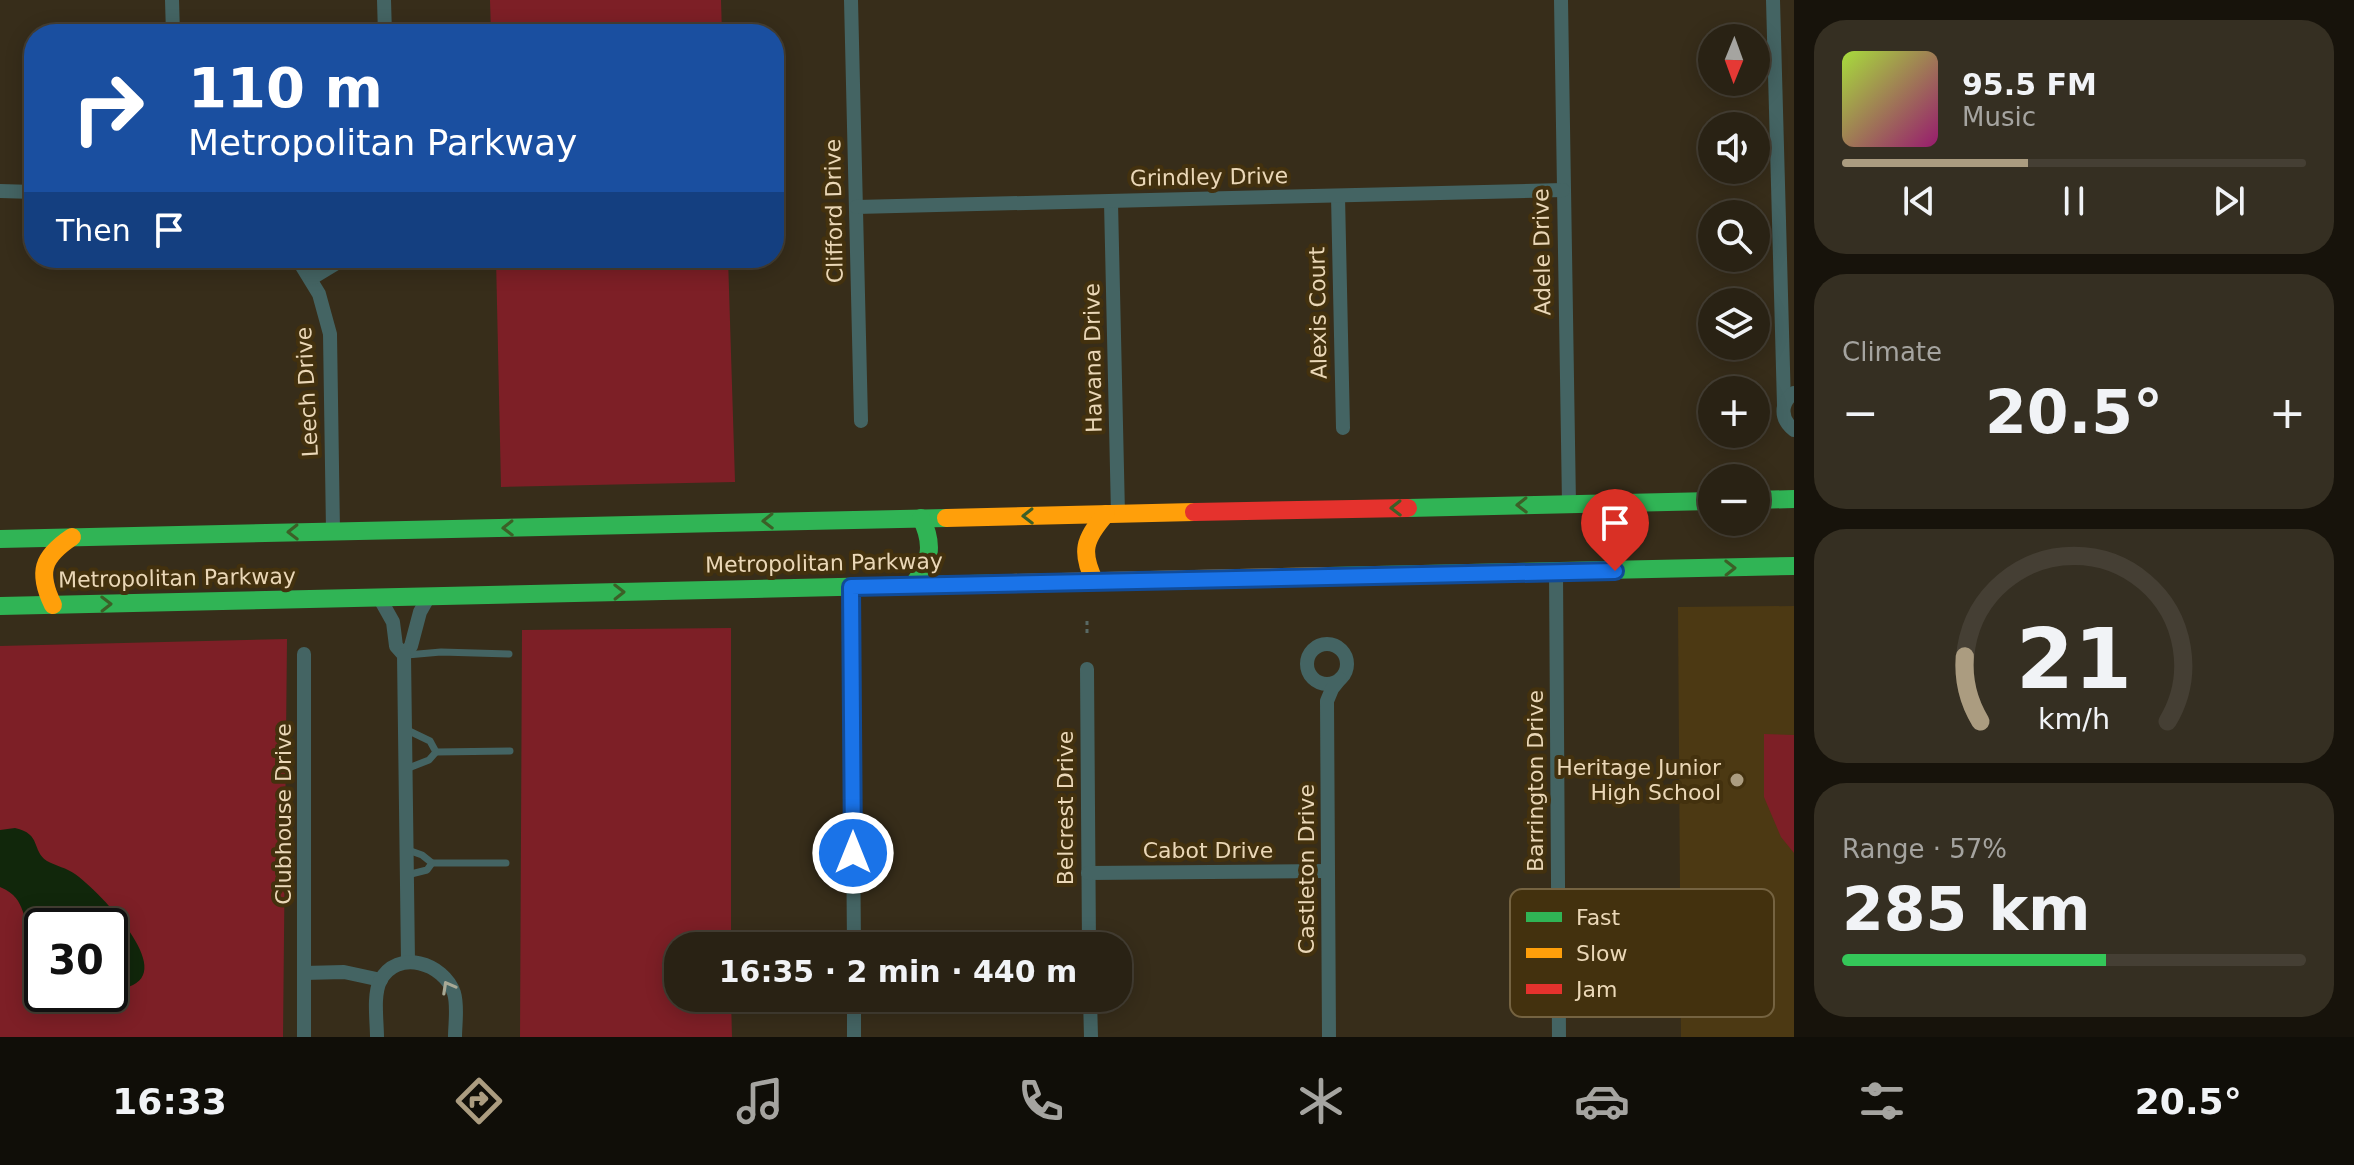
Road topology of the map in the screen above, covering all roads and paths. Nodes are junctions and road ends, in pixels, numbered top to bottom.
1 (172, 0) edge
2 (384, 0) edge
3 (851, 0) edge
4 (1561, 0) edge
5 (1773, 0) edge
6 (173, 24) edge
7 (385, 24) edge
8 (1777, 161) junction
9 (1794, 161) edge
10 (1563, 190) junction
11 (0, 191) edge
12 (24, 192) edge
13 (1338, 196) junction
14 (1111, 202) junction
15 (856, 207) junction
16 (304, 268) edge
17 (328, 268) edge
18 (312, 278) junction
19 (1782, 375) junction
20 (1794, 386) edge
21 (1794, 393) edge
22 (1784, 405) junction
23 (861, 421) dead end
24 (1343, 428) dead end
25 (1794, 430) edge
26 (1794, 499) edge
27 (1770, 500) edge
28 (1698, 501) edge
29 (1569, 504) junction
30 (1112, 514) junction
31 (921, 518) junction
32 (333, 531) junction
33 (72, 537) junction
34 (0, 539) edge
35 (1794, 566) edge
36 (1556, 572) junction
37 (1095, 582) junction
38 (913, 585) junction
39 (851, 587) junction
40 (429, 596) junction
41 (379, 597) junction
42 (53, 605) junction
43 (0, 606) edge
44 (1087, 618) dead end
45 (1087, 633) dead end
46 (304, 654) dead end
47 (509, 654) dead end
48 (404, 655) junction
49 (1087, 669) dead end
50 (1315, 679) junction
51 (1340, 679) junction
52 (1327, 701) junction
53 (405, 729) junction
54 (510, 751) dead end
55 (436, 752) junction
56 (406, 769) junction
57 (407, 849) junction
58 (432, 863) junction
59 (506, 863) dead end
60 (1328, 871) junction
61 (1088, 873) junction
62 (407, 875) junction
63 (1558, 889) edge
64 (854, 932) edge
65 (1089, 932) edge
66 (408, 961) junction
67 (304, 973) junction
68 (381, 980) junction
69 (854, 1012) edge
70 (1090, 1012) edge
71 (1559, 1017) edge
72 (304, 1037) edge
73 (377, 1037) edge
74 (455, 1037) edge
75 (854, 1037) edge
76 (1091, 1037) edge
77 (1329, 1037) edge
78 (1559, 1037) edge

1 - 6 street
2 - 7 street
3 - 15 street, Clifford Drive
4 - 10 street, Adele Drive
5 - 8 street
8 - 9 street
8 - 19 street
10 - 13 street, Grindley Drive
10 - 29 street, Adele Drive
11 - 12 street
13 - 14 street, Grindley Drive
13 - 24 street, Alexis Court
14 - 15 street, Grindley Drive
14 - 30 street, Havana Drive
15 - 23 street, Clifford Drive
16 - 18 street, Leech Drive
17 - 18 street
18 - 32 street, Leech Drive
19 - 20 street
19 - 22 street
21 - 22 street
22 - 25 street
26 - 27 main road
28 - 29 main road, Metropolitan Parkway
29 -> 30 main road, Metropolitan Parkway
30 -> 31 main road, Metropolitan Parkway
30 - 37 main road
31 -> 32 main road, Metropolitan Parkway
31 - 38 main road
32 -> 33 main road, Metropolitan Parkway
33 - 34 main road, Metropolitan Parkway
33 - 42 main road
36 -> 35 main road, Metropolitan Parkway
36 - 37 main road, Metropolitan Parkway
36 - 63 street, Barrington Drive
37 - 38 main road, Metropolitan Parkway
38 - 39 main road, Metropolitan Parkway
40 -> 39 main road, Metropolitan Parkway
39 - 64 street
40 - 41 main road, Metropolitan Parkway
40 - 48 street
42 -> 41 main road, Metropolitan Parkway
41 - 48 street
42 - 43 main road, Metropolitan Parkway
44 - 45 path
46 - 67 street, Clubhouse Drive
47 - 48 lane
48 - 53 street
49 - 61 street, Belcrest Drive
50 - 51 street
50 - 51 street
50 - 52 street, Castleton Drive
51 - 52 street
52 - 60 street, Castleton Drive
53 - 55 lane
53 - 56 street
54 - 55 lane
55 - 56 lane
56 - 57 street
57 - 58 lane
57 - 62 street
58 - 59 lane
58 - 62 lane
60 - 61 street, Cabot Drive
60 - 77 street, Castleton Drive
61 - 65 street, Belcrest Drive
62 - 66 street
66 - 68 street
74 -> 66 street
67 - 68 street
67 - 72 street, Clubhouse Drive
68 - 73 street
69 - 75 street
70 - 76 street
71 - 78 street, Barrington Drive

